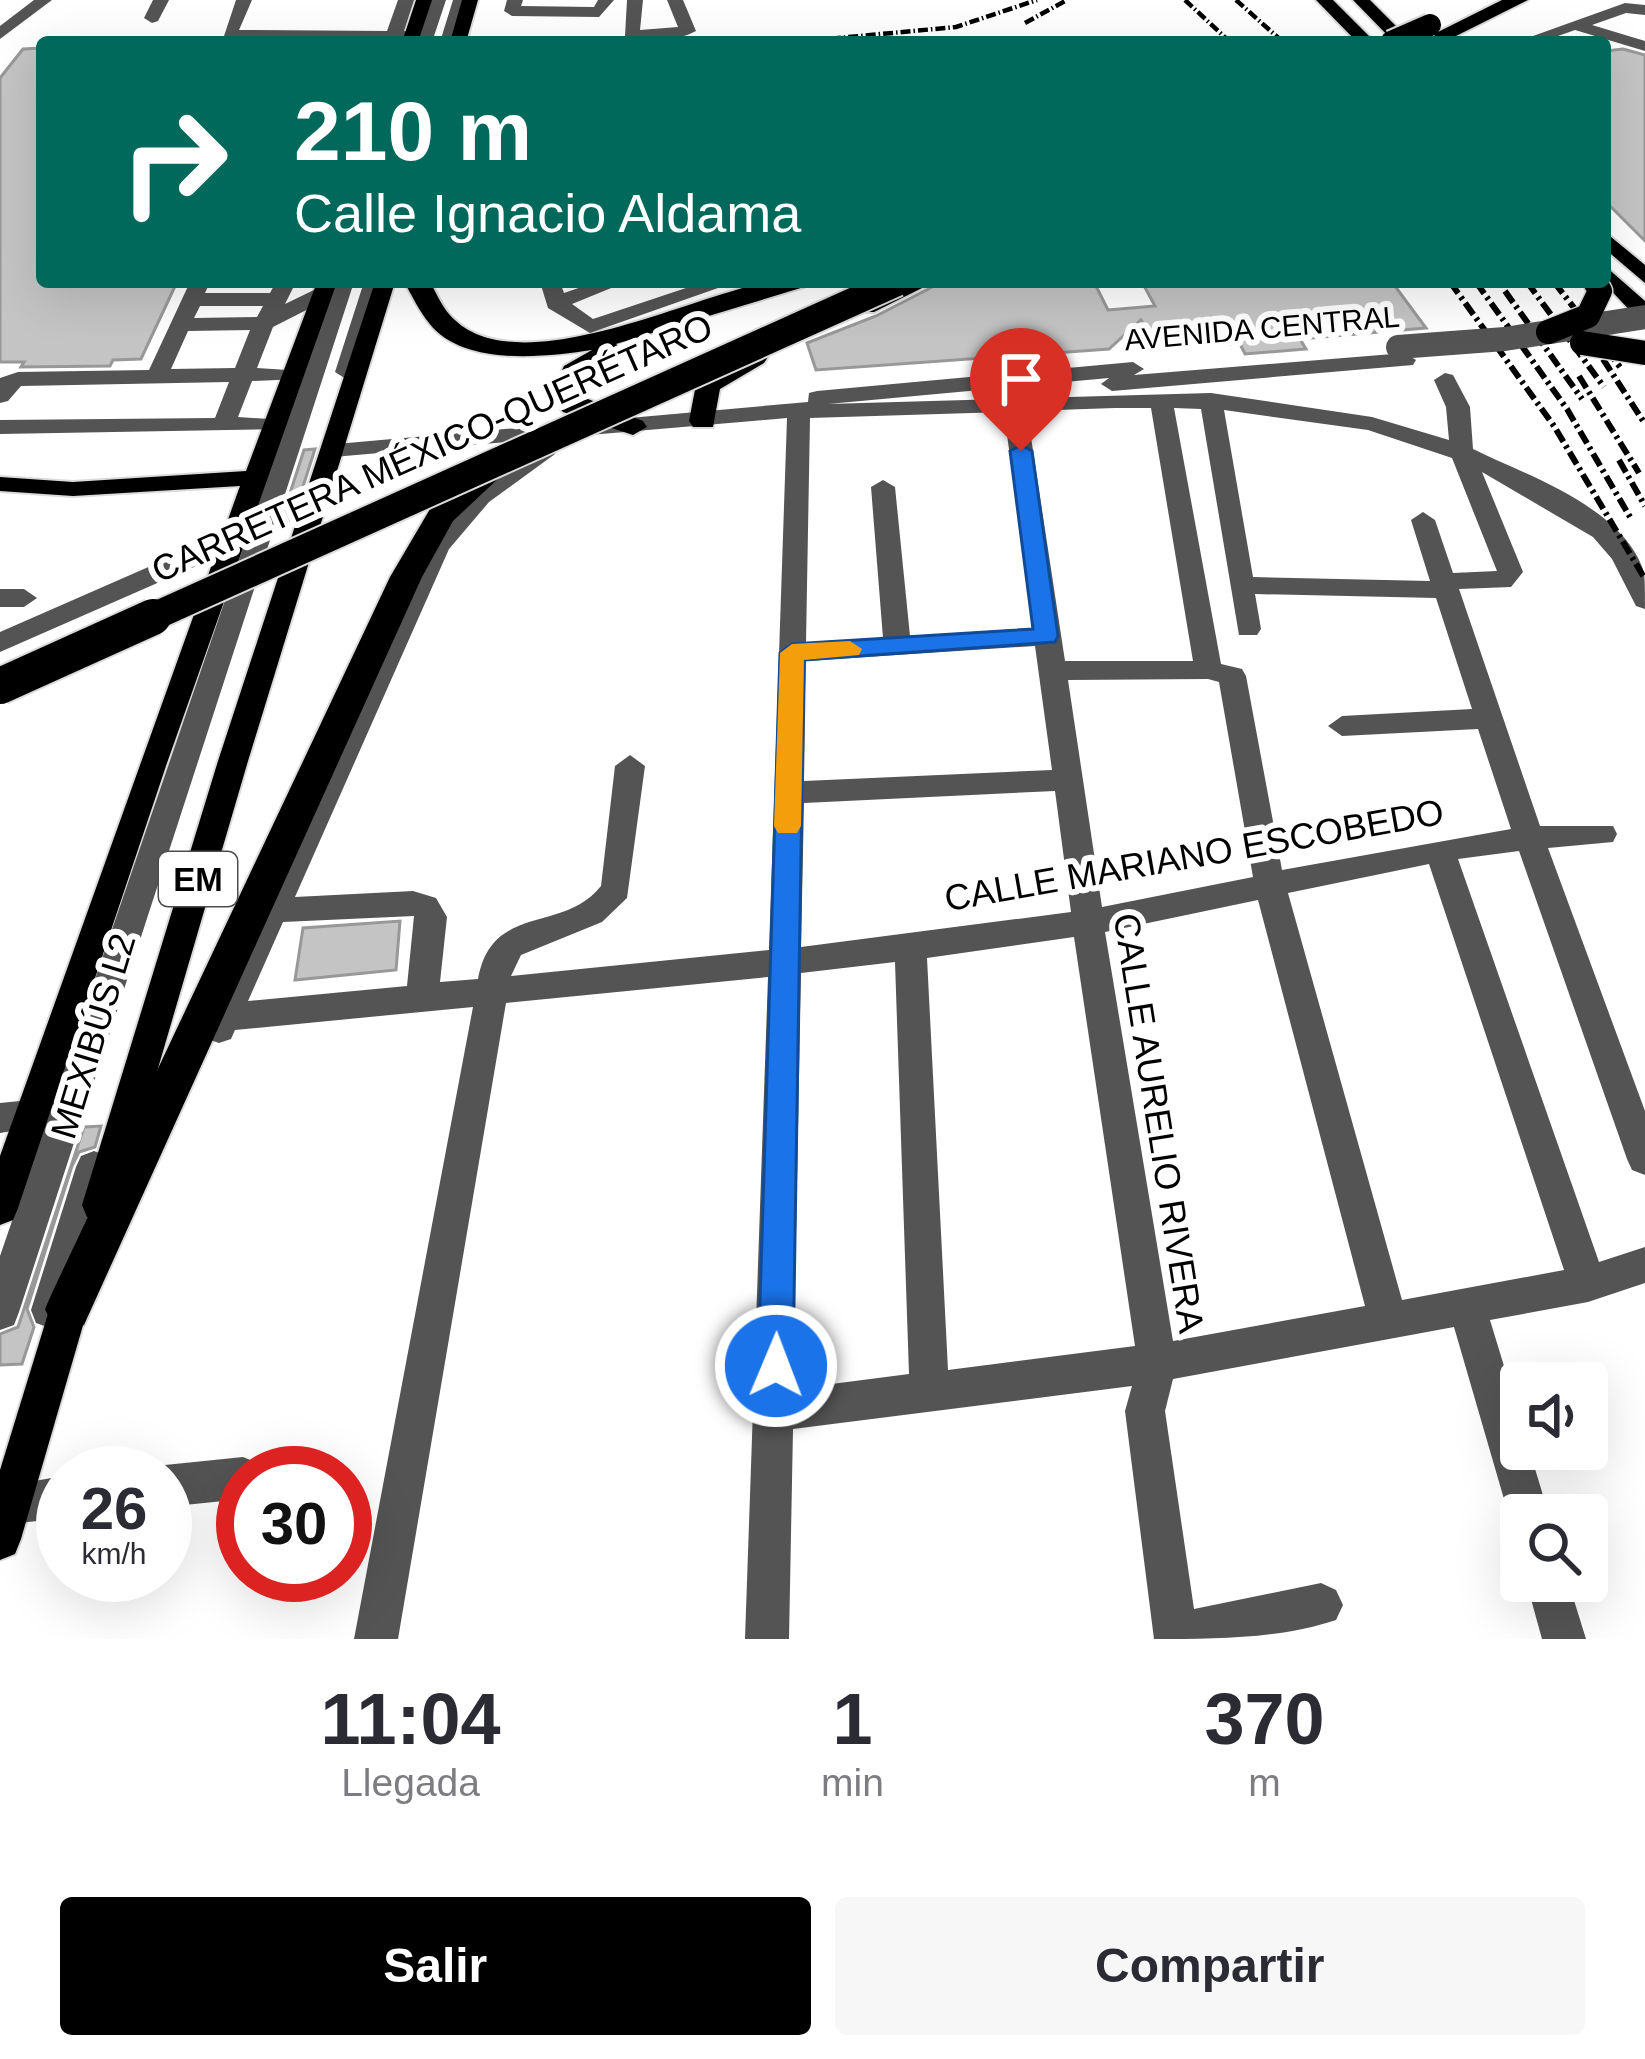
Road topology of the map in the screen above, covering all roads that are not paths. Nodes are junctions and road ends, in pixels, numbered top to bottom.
1 (44, 0) edge
2 (161, 0) edge
3 (244, 0) edge
4 (406, 0) edge
5 (424, 0) edge
6 (438, 0) edge
7 (466, 0) edge
8 (515, 0) edge
9 (606, 0) edge
10 (635, 0) edge
11 (671, 0) edge
12 (1324, 0) edge
13 (1361, 0) edge
14 (1526, 2) edge
15 (543, 6) edge
16 (573, 6) edge
17 (1481, 10) edge
18 (1620, 10) junction
19 (1645, 10) edge
20 (152, 19) dead end
21 (663, 33) junction
22 (1570, 33) edge
23 (0, 34) edge
24 (1433, 34) edge
25 (1607, 34) junction
26 (265, 36) edge
27 (407, 36) edge
28 (409, 36) edge
29 (410, 36) edge
30 (455, 36) edge
31 (1361, 36) edge
32 (1398, 36) edge
33 (1540, 36) edge
34 (1602, 36) edge
35 (1645, 36) edge
36 (1645, 46) edge
37 (1611, 244) edge
38 (1645, 277) edge
39 (1611, 278) edge
40 (328, 288) edge
41 (330, 288) edge
42 (330, 288) edge
43 (372, 288) edge
44 (384, 288) edge
45 (420, 288) edge
46 (707, 288) edge
47 (775, 288) edge
48 (779, 288) edge
49 (835, 288) edge
50 (884, 288) edge
51 (908, 288) edge
52 (1598, 288) edge
53 (282, 290) edge
54 (195, 291) edge
55 (553, 292) edge
56 (1645, 315) edge
57 (1548, 332) junction
58 (260, 333) junction
59 (175, 334) junction
60 (1645, 337) edge
61 (1582, 343) junction
62 (1645, 353) edge
63 (1401, 354) junction
64 (294, 374) junction
65 (243, 375) junction
66 (157, 376) junction
67 (1445, 380) dead end
68 (0, 396) edge
69 (1211, 400) junction
70 (1161, 402) junction
71 (1015, 405) junction
72 (0, 406) edge
73 (799, 410) junction
74 (227, 414) junction
75 (741, 416) junction
76 (703, 422) junction
77 (277, 424) junction
78 (0, 427) edge
79 (633, 428) junction
80 (585, 432) junction
81 (333, 450) junction
82 (1460, 450) junction
83 (514, 453) junction
84 (257, 478) junction
85 (0, 484) edge
86 (883, 487) dead end
87 (1423, 520) dead end
88 (235, 539) junction
89 (1240, 585) junction
90 (1445, 586) junction
91 (214, 595) junction
92 (1645, 600) edge
93 (1248, 629) dead end
94 (1046, 636) junction
95 (0, 643) edge
96 (897, 646) junction
97 (792, 653) junction
98 (0, 667) edge
99 (1051, 671) junction
100 (1219, 672) junction
101 (0, 690) edge
102 (1489, 718) junction
103 (1342, 726) dead end
104 (630, 766) dead end
105 (1068, 780) junction
106 (788, 793) junction
107 (1602, 834) dead end
108 (1528, 835) junction
109 (1440, 850) junction
110 (1269, 882) junction
111 (273, 890) junction
112 (1088, 922) junction
113 (910, 945) junction
114 (784, 959) junction
115 (489, 989) junction
116 (422, 996) junction
117 (228, 1017) junction
118 (165, 1101) junction
119 (15, 1117) edge
120 (1645, 1159) edge
121 (0, 1208) edge
122 (1645, 1265) edge
123 (1588, 1284) junction
124 (1468, 1306) junction
125 (68, 1309) junction
126 (0, 1312) edge
127 (1389, 1324) junction
128 (1156, 1363) junction
129 (929, 1391) junction
130 (775, 1411) junction
131 (1522, 1494) edge
132 (36, 1500) edge
133 (4, 1504) edge
134 (1553, 1602) edge
135 (1321, 1605) dead end
136 (1176, 1636) edge
137 (376, 1639) edge
138 (767, 1639) edge
139 (1564, 1639) edge

1 - 23 street
2 - 20 street
3 - 26 street
4 - 27 street
5 - 28 main road
6 - 29 street
7 - 30 main road
8 - 15 street
9 - 16 street
10 - 21 street
11 - 21 street
11 - 21 street
12 - 31 main road
13 - 32 main road
14 - 17 highway
15 - 16 street
17 - 24 highway
18 - 19 street
18 - 22 street
18 - 35 street
22 - 25 street
22 - 33 street
25 - 34 street
25 - 36 street
37 - 38 main road
39 - 56 main road
40 - 58 street
41 - 64 main road, EM
42 - 126 street, MEXIBÚS L2
43 - 133 street, MEXIBÚS L2
44 - 81 main road, EM
45 - 47 highway
46 - 55 street
48 - 79 highway
49 - 98 highway, CARRETERA MÉXICO-QUERÉTARO
50 - 83 highway, CARRETERA MÉXICO-QUERÉTARO, bridge
51 - 76 highway
52 - 57 main road, bridge
53 - 54 street
53 - 58 street
54 - 59 street
56 - 57 street, AVENIDA CENTRAL, bridge
57 - 63 street, AVENIDA CENTRAL, bridge
58 - 59 street
58 - 65 street
59 - 66 street
60 - 61 street, AVENIDA CENTRAL, bridge
61 - 62 main road, bridge
61 - 63 street, AVENIDA CENTRAL
63 - 73 street, AVENIDA CENTRAL
63 - 75 street, AVENIDA CENTRAL
64 - 65 street
64 - 77 main road, EM
65 - 66 street
65 - 74 street
66 - 68 street
67 - 82 street
69 - 70 street
69 - 82 street
69 - 89 street
70 - 71 street
70 - 100 street
71 - 73 street
71 - 94 street, CALLE AURELIO RIVERA
72 - 74 street
73 - 75 street, AVENIDA CENTRAL
73 - 97 street
74 - 77 street
74 - 78 street
75 - 76 street, AVENIDA CENTRAL
76 - 79 street, AVENIDA CENTRAL
77 - 84 main road, EM
79 - 80 street, AVENIDA CENTRAL
80 - 81 street, AVENIDA CENTRAL
80 - 111 street
81 - 125 main road, EM
82 - 90 street
82 - 92 street
83 - 101 highway, CARRETERA MÉXICO-QUERÉTARO, bridge
83 - 111 highway, bridge
84 - 85 main road
84 - 88 main road, EM
86 - 96 street
87 - 90 street
88 - 91 main road, EM
88 - 95 street
89 - 90 street
89 - 93 street
90 - 102 street
91 - 101 street
91 - 119 main road, EM
94 - 96 street
94 - 99 street, CALLE AURELIO RIVERA
96 - 97 street
97 - 106 street
99 - 100 street
99 - 105 street, CALLE AURELIO RIVERA
100 - 110 street
102 - 103 street
102 - 108 street
104 - 115 street
105 - 106 street
105 - 112 street, CALLE AURELIO RIVERA
106 - 114 street
107 - 108 street, CALLE MARIANO ESCOBEDO
108 - 109 street, CALLE MARIANO ESCOBEDO
108 - 120 street
109 - 110 street, CALLE MARIANO ESCOBEDO
109 - 123 street
110 - 112 street, CALLE MARIANO ESCOBEDO
110 - 127 street
111 - 116 street
111 - 117 street
111 - 118 highway
112 - 113 street, CALLE MARIANO ESCOBEDO
112 - 128 street, CALLE AURELIO RIVERA
113 - 114 street, CALLE MARIANO ESCOBEDO
113 - 129 street
114 - 115 street, CALLE MARIANO ESCOBEDO
114 - 130 street
115 - 116 street, CALLE MARIANO ESCOBEDO
115 - 137 street
116 - 117 street, CALLE MARIANO ESCOBEDO
117 - 118 street
118 - 125 highway
119 - 121 main road, EM
122 - 123 street
123 - 124 street
124 - 127 street
124 - 131 street
125 - 133 main road, EM
127 - 128 street
128 - 129 street
128 - 136 street, CALLE AURELIO RIVERA
129 - 130 street
130 - 138 street
132 - 133 street
134 - 139 street
135 - 136 street

